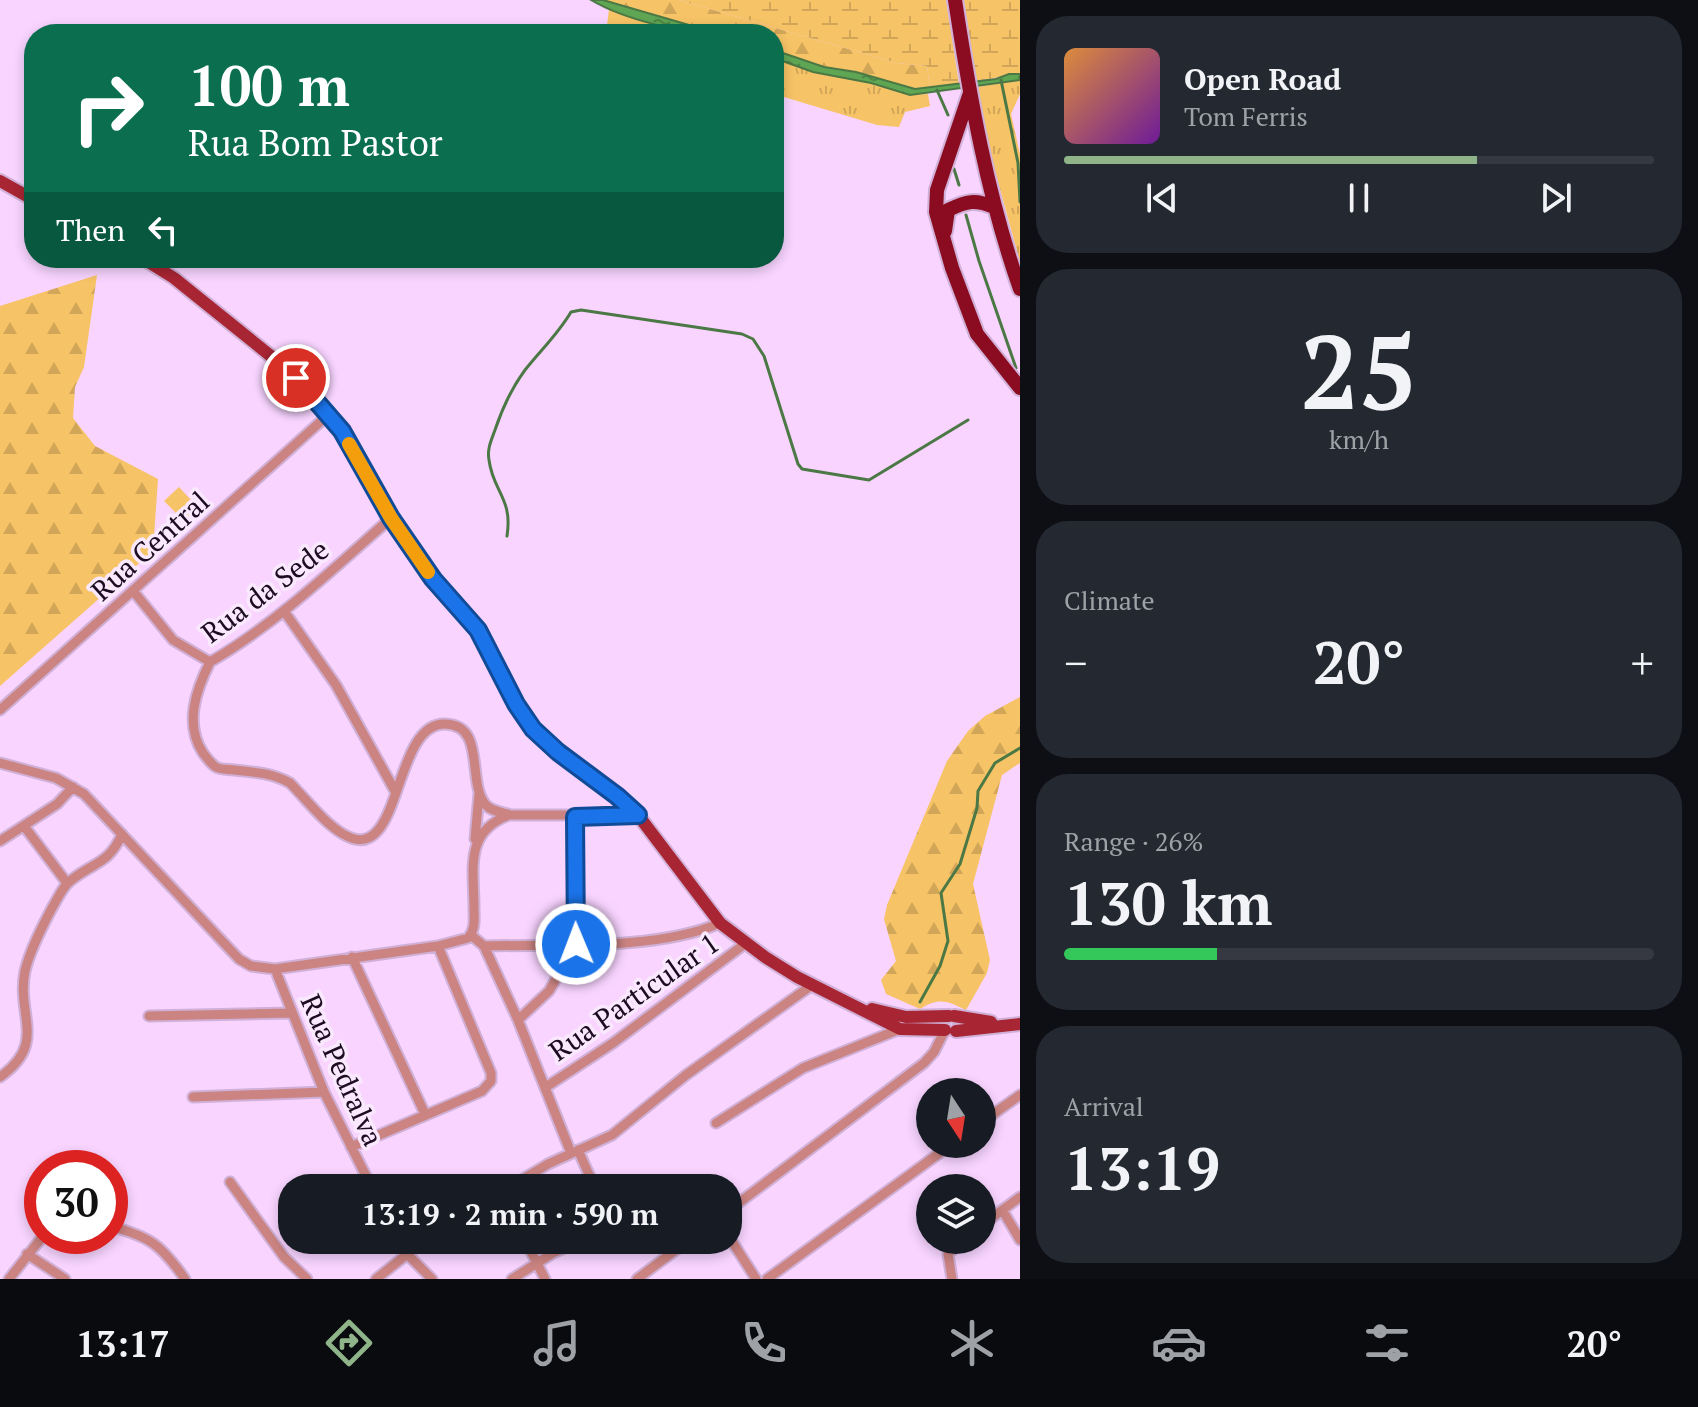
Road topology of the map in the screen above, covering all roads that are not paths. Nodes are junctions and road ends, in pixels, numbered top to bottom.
1 (955, 0) edge
2 (969, 87) junction
3 (0, 181) edge
4 (24, 194) edge
5 (994, 207) junction
6 (945, 243) junction
7 (158, 268) edge
8 (1020, 289) edge
9 (1019, 385) edge
10 (329, 414) junction
11 (391, 518) junction
12 (134, 592) junction
13 (284, 611) junction
14 (210, 662) junction
15 (0, 710) edge
16 (0, 763) edge
17 (73, 787) junction
18 (395, 791) junction
19 (479, 793) junction
20 (509, 815) junction
21 (638, 815) junction
22 (575, 817) junction
23 (24, 826) junction
24 (122, 834) junction
25 (0, 841) edge
26 (475, 846) junction
27 (67, 883) junction
28 (720, 923) junction
29 (471, 935) junction
30 (746, 943) junction
31 (576, 944) junction
32 (438, 946) junction
33 (484, 946) junction
34 (352, 957) junction
35 (275, 969) junction
36 (812, 985) junction
37 (845, 1002) junction
38 (290, 1013) junction
39 (149, 1016) dead end
40 (951, 1016) junction
41 (518, 1020) junction
42 (1001, 1024) junction
43 (1020, 1024) edge
44 (900, 1029) junction
45 (950, 1030) junction
46 (0, 1077) edge
47 (546, 1087) junction
48 (324, 1092) junction
49 (1020, 1095) edge
50 (193, 1097) dead end
51 (996, 1112) edge
52 (425, 1114) junction
53 (716, 1123) dead end
54 (351, 1147) junction
55 (574, 1151) junction
56 (933, 1158) edge
57 (365, 1174) edge
58 (533, 1174) edge
59 (587, 1174) edge
60 (230, 1182) dead end
61 (1020, 1197) edge
62 (742, 1200) edge
63 (1003, 1211) junction
64 (996, 1216) edge
65 (128, 1232) edge
66 (1020, 1240) edge
67 (27, 1254) joint
68 (405, 1254) edge
69 (407, 1254) edge
70 (532, 1254) edge
71 (554, 1254) edge
72 (670, 1254) edge
73 (740, 1254) edge
74 (949, 1254) edge
75 (536, 1263) junction
76 (9, 1279) edge
77 (65, 1279) edge
78 (185, 1279) edge
79 (307, 1279) edge
80 (376, 1279) edge
81 (432, 1279) edge
82 (512, 1279) edge
83 (545, 1279) edge
84 (637, 1279) edge
85 (756, 1279) edge
86 (767, 1279) edge
87 (952, 1279) edge

1 - 2 highway
2 - 5 highway
2 - 6 highway
3 - 4 main road
5 - 6 highway
5 - 8 highway
6 - 9 highway
7 - 10 main road
10 - 11 main road
10 - 12 street, Rua Central
11 - 13 street, Rua da Sede
11 - 21 main road
12 - 14 street, Rua da Sede
12 - 15 street, Rua Central
13 - 14 street, Rua da Sede
13 - 18 street
14 - 18 street
16 - 17 street
17 - 23 street
17 - 24 street
18 - 19 street
19 - 20 street
19 - 26 street
20 - 22 street
20 - 26 street
21 - 22 street
21 - 28 main road
22 - 31 street
23 - 25 street
23 - 27 street
24 - 27 street
24 - 35 street
26 - 29 street
27 - 46 street
28 - 30 main road
28 - 31 street
29 - 32 street
29 - 33 street
30 - 36 main road
30 - 47 street, Rua Particular 1
31 - 33 street
31 - 41 street
32 - 34 street
32 - 52 street
33 - 41 street
34 - 35 street
34 - 52 street
35 - 38 street, Rua Pedralva
36 - 37 main road
36 - 55 street
37 - 40 main road
37 - 44 main road
38 - 39 street
38 - 48 street, Rua Pedralva
40 - 42 main road
40 - 45 main road
41 - 47 street
42 - 43 main road
42 - 45 main road
44 - 45 main road
44 - 53 street
45 - 62 street
47 - 55 street
48 - 50 street
48 - 54 street, Rua Pedralva
49 - 51 street
52 - 54 street
54 - 57 street, Rua Pedralva
55 - 58 street
55 - 59 street
56 - 86 street
60 - 79 street
61 - 63 street
63 - 64 street
63 - 66 street
65 - 78 street
67 - 76 street
67 - 77 street
68 - 80 street
69 - 81 street
70 - 75 street
71 - 75 street
72 - 84 street
73 - 85 street
74 - 87 street
75 - 82 street
75 - 83 street

